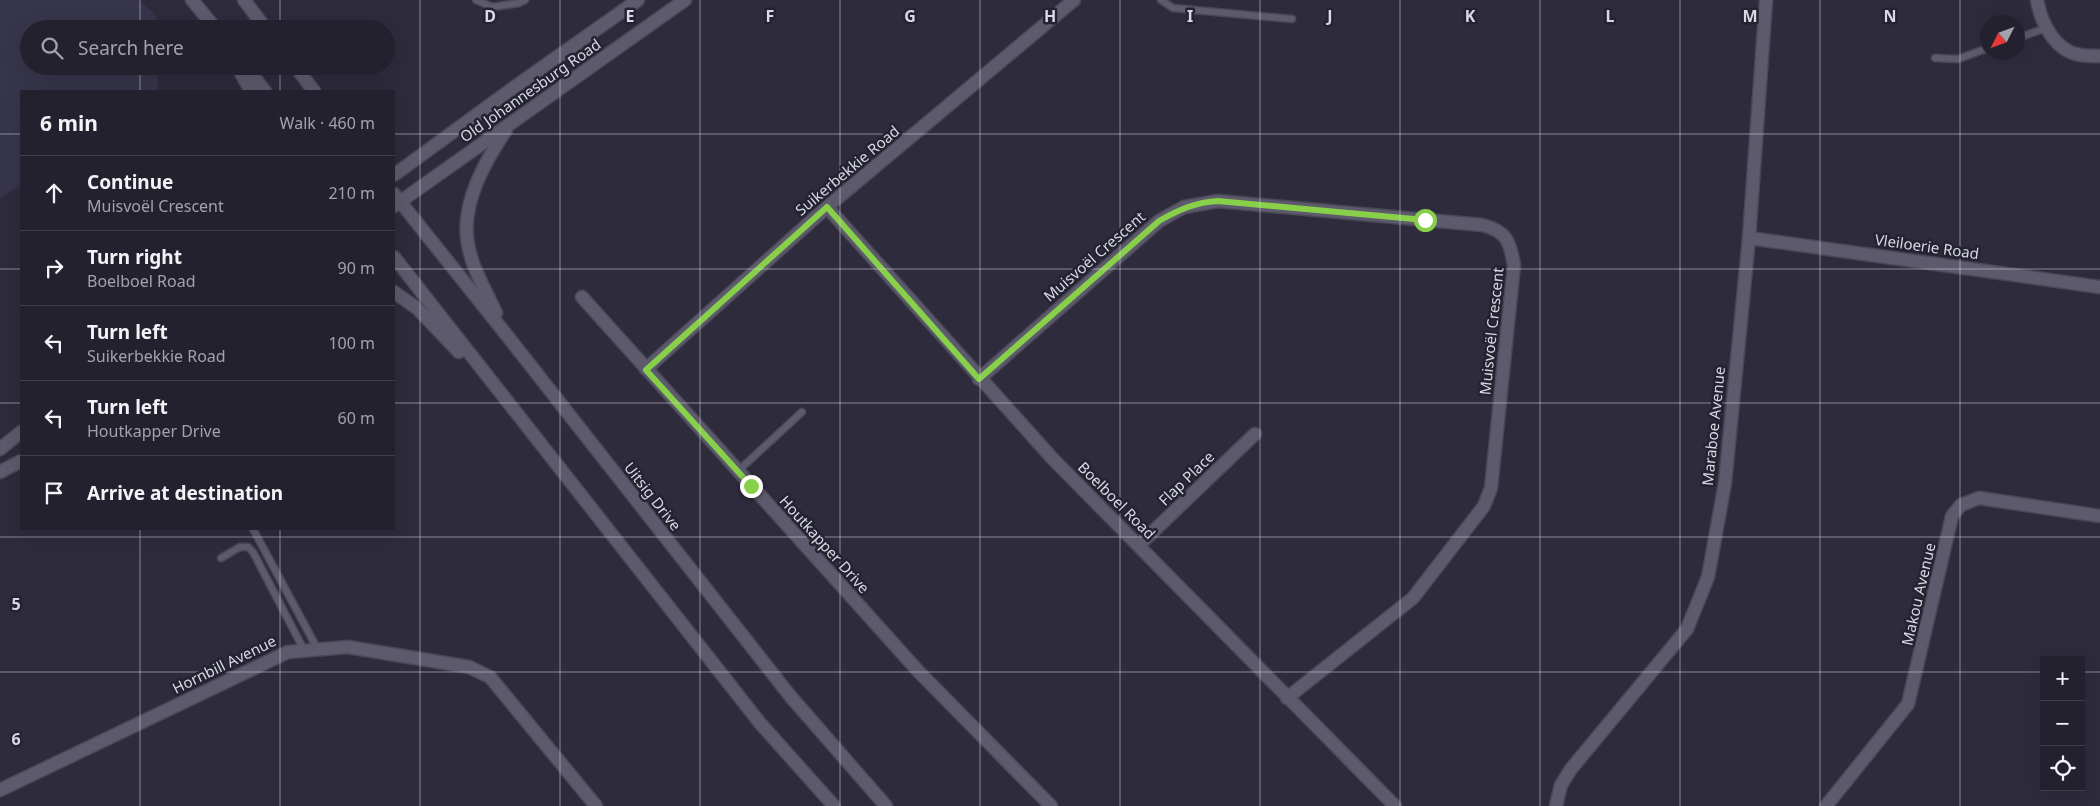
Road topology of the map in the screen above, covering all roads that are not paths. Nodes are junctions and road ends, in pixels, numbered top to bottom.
1 (192, 0) edge
2 (244, 0) edge
3 (476, 0) edge
4 (525, 0) edge
5 (638, 0) edge
6 (685, 0) edge
7 (1074, 0) edge
8 (1161, 0) edge
9 (1766, 0) edge
10 (2037, 0) edge
11 (1292, 19) dead end
12 (209, 20) edge
13 (259, 20) edge
14 (2046, 28) junction
15 (2025, 36) edge
16 (1980, 51) edge
17 (2100, 56) edge
18 (1935, 58) dead end
19 (242, 75) edge
20 (252, 75) edge
21 (302, 75) edge
22 (250, 90) edge
23 (264, 90) edge
24 (313, 90) edge
25 (510, 124) junction
26 (395, 174) edge
27 (396, 201) edge
28 (827, 207) junction
29 (1748, 238) junction
30 (395, 258) edge
31 (2100, 287) edge
32 (395, 293) edge
33 (582, 298) dead end
34 (505, 333) junction
35 (646, 370) junction
36 (979, 379) junction
37 (506, 400) junction
38 (802, 412) dead end
39 (20, 433) edge
40 (1255, 434) dead end
41 (0, 449) edge
42 (20, 462) edge
43 (0, 472) edge
44 (738, 472) junction
45 (2100, 516) edge
46 (252, 530) edge
47 (1139, 545) junction
48 (221, 558) dead end
49 (310, 649) junction
50 (1287, 698) junction
51 (0, 790) edge
52 (596, 806) edge
53 (834, 806) edge
54 (886, 806) edge
55 (1051, 806) edge
56 (1395, 806) edge
57 (1556, 806) edge
58 (1826, 806) edge

1 - 12 street
2 - 13 street
3 - 4 lane
5 - 26 street, Old Johannesburg Road
6 - 25 street, Old Johannesburg Road
7 - 28 street, Suikerbekkie Road
8 - 11 lane
9 - 29 street, Maraboe Avenue
10 - 14 street
14 - 15 lane
14 - 17 street
16 - 18 lane
19 - 22 street
20 - 23 street
21 - 24 street
25 - 27 street, Old Johannesburg Road
25 - 34 street
27 - 34 street, Uitsig Drive
28 - 35 street, Suikerbekkie Road
28 - 36 street, Boelboel Road
29 - 31 street, Vleiloerie Road
29 - 57 street, Maraboe Avenue
30 - 37 street
32 - 37 street
33 - 35 street, Houtkapper Drive
34 - 54 street, Uitsig Drive
35 - 44 street, Houtkapper Drive
36 - 47 street, Boelboel Road
36 - 50 street, Muisvoël Crescent
37 - 53 street
38 - 44 lane
39 - 41 street
40 - 47 street, Flap Place
42 - 43 street
44 - 55 street, Houtkapper Drive
45 - 58 street, Makou Avenue
46 - 49 lane
47 - 50 street, Boelboel Road
48 - 49 lane
49 - 51 street, Hornbill Avenue
49 - 52 street, Hornbill Avenue
50 - 56 street, Boelboel Road

